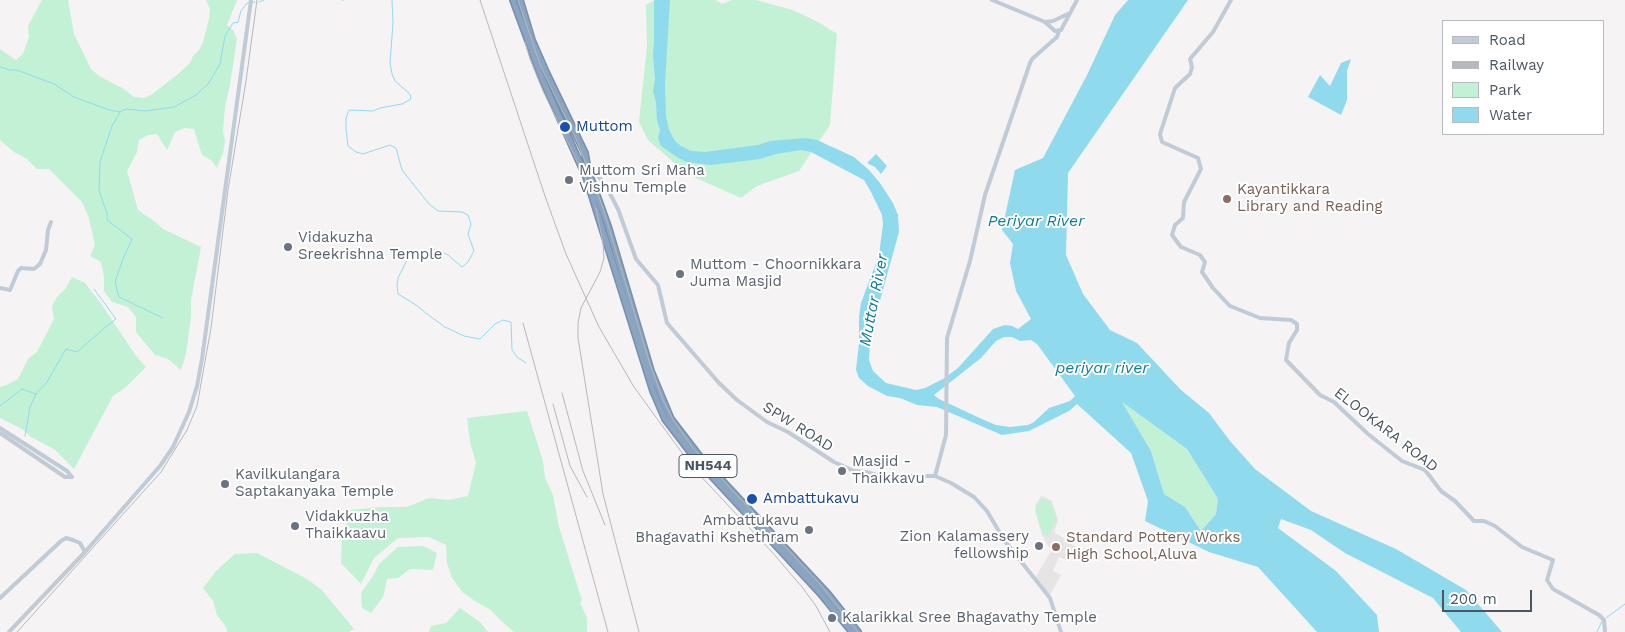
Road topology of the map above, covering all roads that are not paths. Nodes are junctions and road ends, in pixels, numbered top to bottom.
1 (513, 0) edge
2 (520, 0) edge
3 (992, 0) edge
4 (1077, 0) edge
5 (1231, 0) edge
6 (251, 2) edge
7 (1070, 13) junction
8 (1055, 20) junction
9 (1044, 22) junction
10 (1063, 26) junction
11 (1051, 28) junction
12 (1060, 31) junction
13 (588, 170) junction
14 (51, 222) dead end
15 (0, 288) edge
16 (0, 428) edge
17 (0, 433) edge
18 (935, 476) junction
19 (84, 552) junction
20 (0, 598) edge
21 (9, 632) edge
22 (852, 632) edge
23 (858, 632) edge
24 (1060, 632) edge
25 (1606, 632) edge

1 - 22 highway, NH544
2 - 13 highway, NH544
3 - 9 main road
4 - 7 main road
5 - 25 main road, ELOOKARA ROAD
6 - 19 main road
7 - 8 main road
7 - 10 main road
8 - 9 main road
8 - 10 main road
8 - 11 main road
9 - 11 main road
10 - 12 main road
11 - 12 main road
12 - 18 main road
13 - 18 main road, SPW ROAD
13 - 23 highway, NH544
14 - 15 main road
16 - 17 main road
18 - 24 main road, SPW ROAD
19 - 20 main road
19 - 21 main road

